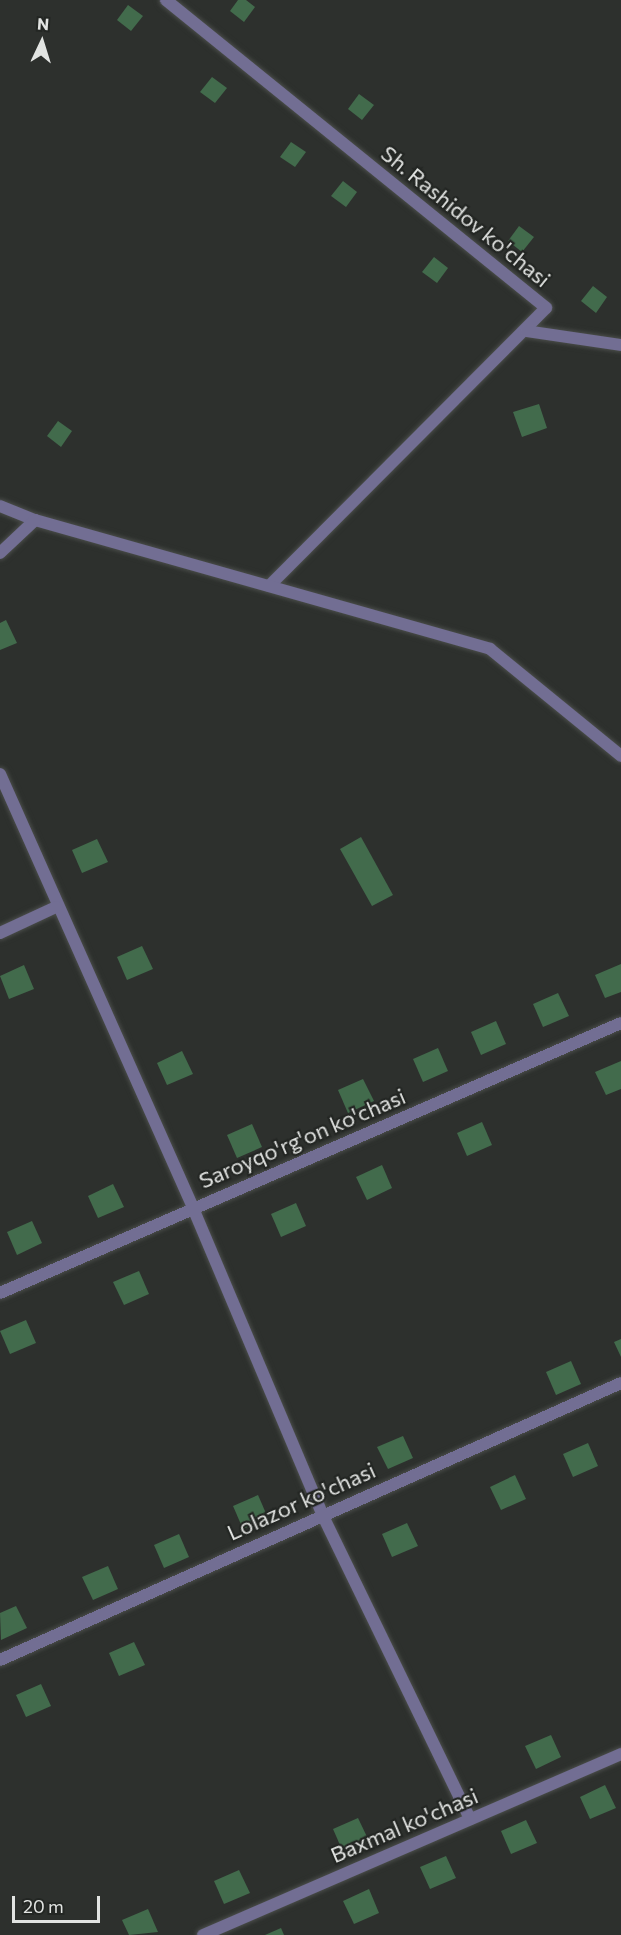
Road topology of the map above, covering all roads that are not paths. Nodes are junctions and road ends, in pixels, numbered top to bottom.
1 (166, 0) edge
2 (526, 331) junction
3 (621, 345) edge
4 (0, 506) edge
5 (35, 520) junction
6 (0, 553) edge
7 (269, 586) junction
8 (621, 756) edge
9 (0, 774) edge
10 (56, 907) junction
11 (0, 933) edge
12 (621, 1023) edge
13 (192, 1208) junction
14 (0, 1293) edge
15 (621, 1383) edge
16 (322, 1514) junction
17 (0, 1660) edge
18 (621, 1754) edge
19 (470, 1819) junction
20 (203, 1935) edge

1 - 2 street, Sh. Rashidov ko'chasi
2 - 3 street
2 - 7 street, Sh. Rashidov ko'chasi
4 - 5 street
5 - 6 street
5 - 7 street
7 - 8 street
9 - 10 street
10 - 11 street
10 - 13 street
12 - 13 street, Saroyqo'rg'on ko'chasi
13 - 14 street, Saroyqo'rg'on ko'chasi
13 - 16 street
15 - 16 street, Lolazor ko'chasi
16 - 17 street, Lolazor ko'chasi
16 - 19 street
18 - 19 street, Baxmal ko'chasi
19 - 20 street, Baxmal ko'chasi

